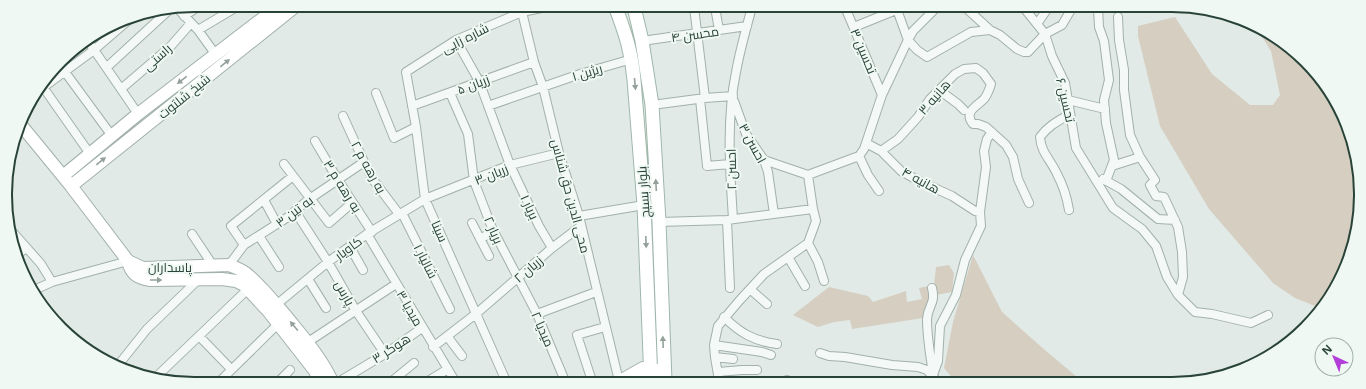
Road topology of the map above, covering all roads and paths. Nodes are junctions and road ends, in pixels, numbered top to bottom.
1 (181, 12) edge
2 (190, 12) edge
3 (226, 12) edge
4 (263, 12) edge
5 (288, 12) edge
6 (522, 12) joint
7 (617, 12) edge
8 (635, 12) edge
9 (695, 12) edge
10 (716, 12) edge
11 (751, 12) edge
12 (847, 12) edge
13 (889, 12) edge
14 (897, 12) edge
15 (932, 12) edge
16 (970, 12) edge
17 (1027, 12) edge
18 (1045, 12) edge
19 (1070, 12) edge
20 (1098, 12) edge
21 (163, 15) edge
22 (184, 16) junction
23 (1118, 17) dead end
24 (191, 23) junction
25 (1037, 24) junction
26 (747, 26) junction
27 (854, 27) junction
28 (117, 30) edge
29 (198, 30) junction
30 (719, 30) junction
31 (990, 30) junction
32 (698, 33) junction
33 (1045, 34) junction
34 (626, 36) junction
35 (641, 36) junction
36 (456, 40) junction
37 (908, 40) junction
38 (90, 45) edge
39 (94, 50) junction
40 (216, 55) junction
41 (632, 60) junction
42 (534, 62) junction
43 (107, 67) junction
44 (65, 72) junction
45 (406, 72) joint
46 (479, 81) junction
47 (51, 82) edge
48 (543, 87) junction
49 (121, 89) junction
50 (939, 90) junction
51 (44, 91) edge
52 (376, 93) dead end
53 (450, 93) junction
54 (882, 95) junction
55 (733, 96) junction
56 (703, 99) junction
57 (1068, 100) junction
58 (412, 106) junction
59 (488, 106) junction
60 (652, 106) junction
61 (1105, 109) junction
62 (964, 110) dead end
63 (138, 114) junction
64 (1070, 114) junction
65 (343, 116) dead end
66 (416, 127) junction
67 (24, 129) edge
68 (992, 132) junction
69 (112, 136) junction
70 (315, 141) dead end
71 (866, 143) junction
72 (881, 151) junction
73 (559, 153) junction
74 (90, 154) junction
75 (859, 156) junction
76 (1140, 157) junction
77 (764, 160) junction
78 (364, 162) junction
79 (284, 164) dead end
80 (730, 164) junction
81 (510, 166) junction
82 (1112, 166) junction
83 (1092, 174) junction
84 (808, 175) junction
85 (63, 176) junction
86 (293, 176) junction
87 (338, 180) junction
88 (474, 180) junction
89 (1106, 181) junction
90 (71, 186) junction
91 (879, 192) dead end
92 (425, 198) junction
93 (310, 199) junction
94 (264, 200) junction
95 (352, 203) junction
96 (1029, 204) dead end
97 (644, 205) junction
98 (813, 209) junction
99 (295, 210) junction
100 (1069, 210) dead end
101 (980, 212) junction
102 (400, 214) junction
103 (774, 214) junction
104 (579, 216) junction
105 (730, 219) junction
106 (1175, 220) junction
107 (659, 222) junction
108 (472, 223) dead end
109 (277, 224) junction
110 (580, 226) junction
111 (494, 232) junction
112 (369, 233) junction
113 (192, 234) dead end
114 (258, 236) junction
115 (17, 238) edge
116 (480, 239) junction
117 (808, 243) junction
118 (244, 245) junction
119 (350, 247) junction
120 (26, 248) junction
121 (552, 248) junction
122 (21, 252) edge
123 (489, 256) dead end
124 (788, 257) junction
125 (128, 261) junction
126 (328, 262) junction
127 (229, 266) junction
128 (214, 267) junction
129 (279, 267) dead end
130 (363, 270) dead end
131 (518, 278) junction
132 (308, 279) junction
133 (198, 280) junction
134 (824, 281) dead end
135 (52, 282) junction
136 (396, 284) junction
137 (805, 286) dead end
138 (38, 288) edge
139 (730, 288) dead end
140 (932, 288) dead end
141 (248, 289) junction
142 (750, 289) junction
143 (596, 292) junction
144 (1178, 295) junction
145 (767, 304) dead end
146 (276, 305) junction
147 (326, 308) dead end
148 (450, 309) dead end
149 (356, 311) junction
150 (477, 313) junction
151 (537, 314) junction
152 (1268, 315) dead end
153 (724, 317) junction
154 (278, 324) junction
155 (605, 327) junction
156 (422, 328) junction
157 (199, 336) junction
158 (447, 336) junction
159 (308, 342) junction
160 (777, 344) dead end
161 (714, 345) junction
162 (433, 347) junction
163 (820, 353) dead end
164 (385, 354) junction
165 (771, 355) dead end
166 (462, 356) dead end
167 (715, 357) junction
168 (733, 359) dead end
169 (121, 361) edge
170 (414, 363) dead end
171 (448, 369) junction
172 (231, 370) junction
173 (290, 370) dead end
174 (757, 370) dead end
175 (718, 372) junction
176 (160, 373) edge
177 (651, 376) edge
178 (665, 376) edge
179 (223, 377) edge
180 (283, 377) edge
181 (317, 377) edge
182 (330, 377) edge
183 (353, 377) edge
184 (397, 377) edge
185 (435, 377) edge
186 (453, 377) edge
187 (504, 377) edge
188 (563, 377) edge
189 (591, 377) edge
190 (619, 377) edge
191 (627, 377) edge
192 (718, 377) edge
193 (934, 377) edge
194 (936, 377) edge
195 (936, 377) edge

1 - 22 street
2 - 22 street
3 - 29 street
4 - 40 main road, شیخ شلتوت
90 -> 5 main road, شیخ شلتوت
6 - 36 street, شاره زایی
6 - 42 street, محی الدین حق شناس
7 - 34 main road, بلوار بسیج
8 - 35 main road, بلوار بسیج
9 - 32 street
10 - 30 street
11 - 26 street, احسن ۲
12 - 27 street, تحسین ۳
13 - 27 street
14 - 37 street
15 - 37 street
16 - 31 street
17 - 25 street, تحسین ۶
18 - 25 street
19 - 33 street
20 - 61 street
21 - 43 street
22 - 24 street
23 - 76 street
24 - 29 street
24 - 49 street, راستی
25 - 33 street, تحسین ۶
26 - 30 street, محسن ۴
26 - 55 street, احسن ۲
27 - 54 street, تحسین ۳
28 - 39 street
29 - 40 street
30 - 32 street, محسن ۴
31 - 33 street
31 - 37 street
32 - 35 street, محسن ۴
32 - 56 street
33 - 57 street, تحسین ۶
34 - 35 main road
34 - 41 main road, بلوار بسیج
35 - 60 main road, بلوار بسیج
36 - 45 street, شاره زایی
36 - 46 street, بریار ۱
37 - 54 street
38 - 39 street
39 - 43 street
39 - 44 street
40 -> 63 main road, شیخ شلتوت
41 - 48 street, ریژین ۱
41 -> 97 main road, بلوار بسیج
42 - 46 street, زریان ۵
42 - 48 street, محی الدین حق شناس
43 - 49 street
44 - 47 street
44 - 69 street
45 - 58 street, سینا
46 - 53 street, زریان ۵
46 - 59 street, بریار ۱
48 - 59 street, ریژین ۱
48 - 73 street, محی الدین حق شناس
49 - 63 street
50 - 62 street
50 - 68 street, هانیه ۳
50 - 72 street, هانیه ۳
51 - 74 street
52 - 66 street
53 - 58 street, زریان ۵
53 - 88 street, بریار ۲
54 - 71 street
55 - 56 street
55 - 77 street, احسن ۳
55 - 80 street, احسن ۲
56 - 60 street
56 - 80 street
57 - 61 street
57 - 64 street, تحسین ۶
58 - 66 street, سینا
59 - 81 street, بریار ۱
107 -> 60 main road, بلوار بسیج
61 - 82 street
63 - 69 main road, شیخ شلتوت
64 - 83 street, تحسین ۶
64 - 100 street
65 - 78 street, به رهه م ۲
66 - 92 street, سینا
67 - 85 main road
68 - 96 street
68 - 101 street
69 - 74 main road, شیخ شلتوت
70 - 87 street, به رهه م ۳
71 - 72 street, هانیه ۴
71 - 75 street
72 - 101 street, هانیه ۴
73 - 81 street, زریان ۳
73 - 104 street, محی الدین حق شناس
74 - 85 main road, شیخ شلتوت
75 - 84 street
75 - 91 street
76 - 82 street
76 - 106 street
77 - 84 street
77 - 103 street, احسن ۳
78 - 87 street, به تین ۳
78 - 102 street, به رهه م ۲
79 - 86 street
80 - 105 street, احسن ۲
81 - 88 street, زریان ۳
81 - 121 street, بریار ۱
82 - 89 street
83 - 89 street
83 - 144 street, تحسین ۶
84 - 98 street
85 - 90 main road
86 - 93 street
86 - 94 street
87 - 93 street, به تین ۳
87 - 95 street, به رهه م ۳
88 - 92 street, زریان ۳
88 - 111 street, بریار ۲
89 - 106 street
90 - 125 main road
92 - 102 street, کاویار
92 - 150 street, سینا
93 - 95 street
93 - 99 street, به تین ۳
94 - 109 street
94 - 118 street
95 - 112 street, به رهه م ۳
97 - 104 street
97 -> 177 main road, بلوار بسیج
98 - 103 street
98 - 117 street
99 - 109 street, به تین ۳
99 - 126 street, پارس
101 - 194 street
102 - 112 street, کاویار
102 - 148 street, شالیار ۱
103 - 105 street
104 - 110 street, محی الدین حق شناس
105 - 107 street
105 - 139 street, احسن ۲
106 - 144 street
178 -> 107 main road, بلوار بسیج
108 - 116 street
109 - 114 street, به تین ۳
110 - 121 street, زریان ۲
110 - 143 street, محی الدین حق شناس
111 - 116 street
111 - 131 street, بریار ۲
112 - 119 street, کاویار
112 - 136 street, میدیا ۳
113 - 128 street
114 - 118 street, به تین ۳
114 - 129 street
115 - 120 street
116 - 123 street
117 - 124 street
117 - 134 street
118 - 127 street, به تین ۳
119 - 126 street, کاویار
119 - 130 street
120 - 122 street
120 - 135 street
121 - 131 street, زریان ۲
124 - 137 street
124 - 142 street
125 - 128 main road, پاسداران
125 -> 133 main road
125 - 135 street
126 - 132 street, کاویار
126 - 149 street, پارس
127 - 128 main road, پاسداران
127 - 146 main road, پاسداران
131 - 150 street, زریان ۲
131 - 151 street, میدیا ۲
132 - 146 street, کاویار
132 - 147 street
133 - 141 main road
133 - 169 street
135 - 138 street
136 - 149 street
136 - 156 street, میدیا ۳
140 - 195 street
141 - 154 main road
141 - 157 street
142 - 145 street
142 - 153 street
143 - 151 street
143 - 155 street, محی الدین حق شناس
144 - 152 street, تحسین ۶
159 -> 146 main road, پاسداران
149 - 159 street
149 - 164 street, پارس
150 - 158 street, زریان ۲
150 - 187 street, سینا
151 - 188 street, میدیا ۲
153 - 160 street
153 - 161 street
154 - 172 street
154 - 181 main road
155 - 189 street
155 - 190 street, محی الدین حق شناس
156 - 162 street, میدیا ۳
156 - 164 street, هوگر ۳
157 - 172 street
157 - 176 street
158 - 162 street, زریان ۲
158 - 166 street
159 - 182 main road, پاسداران
161 - 165 street
161 - 167 street
162 - 171 street, میدیا ۳
163 - 193 street
164 - 183 street, هوگر ۳
167 - 168 street
167 - 175 street
170 - 184 street
171 - 185 street
171 - 186 street, میدیا ۳
172 - 179 street
173 - 180 street
174 - 175 street
175 - 192 street
177 - 178 main road
177 - 191 main road

